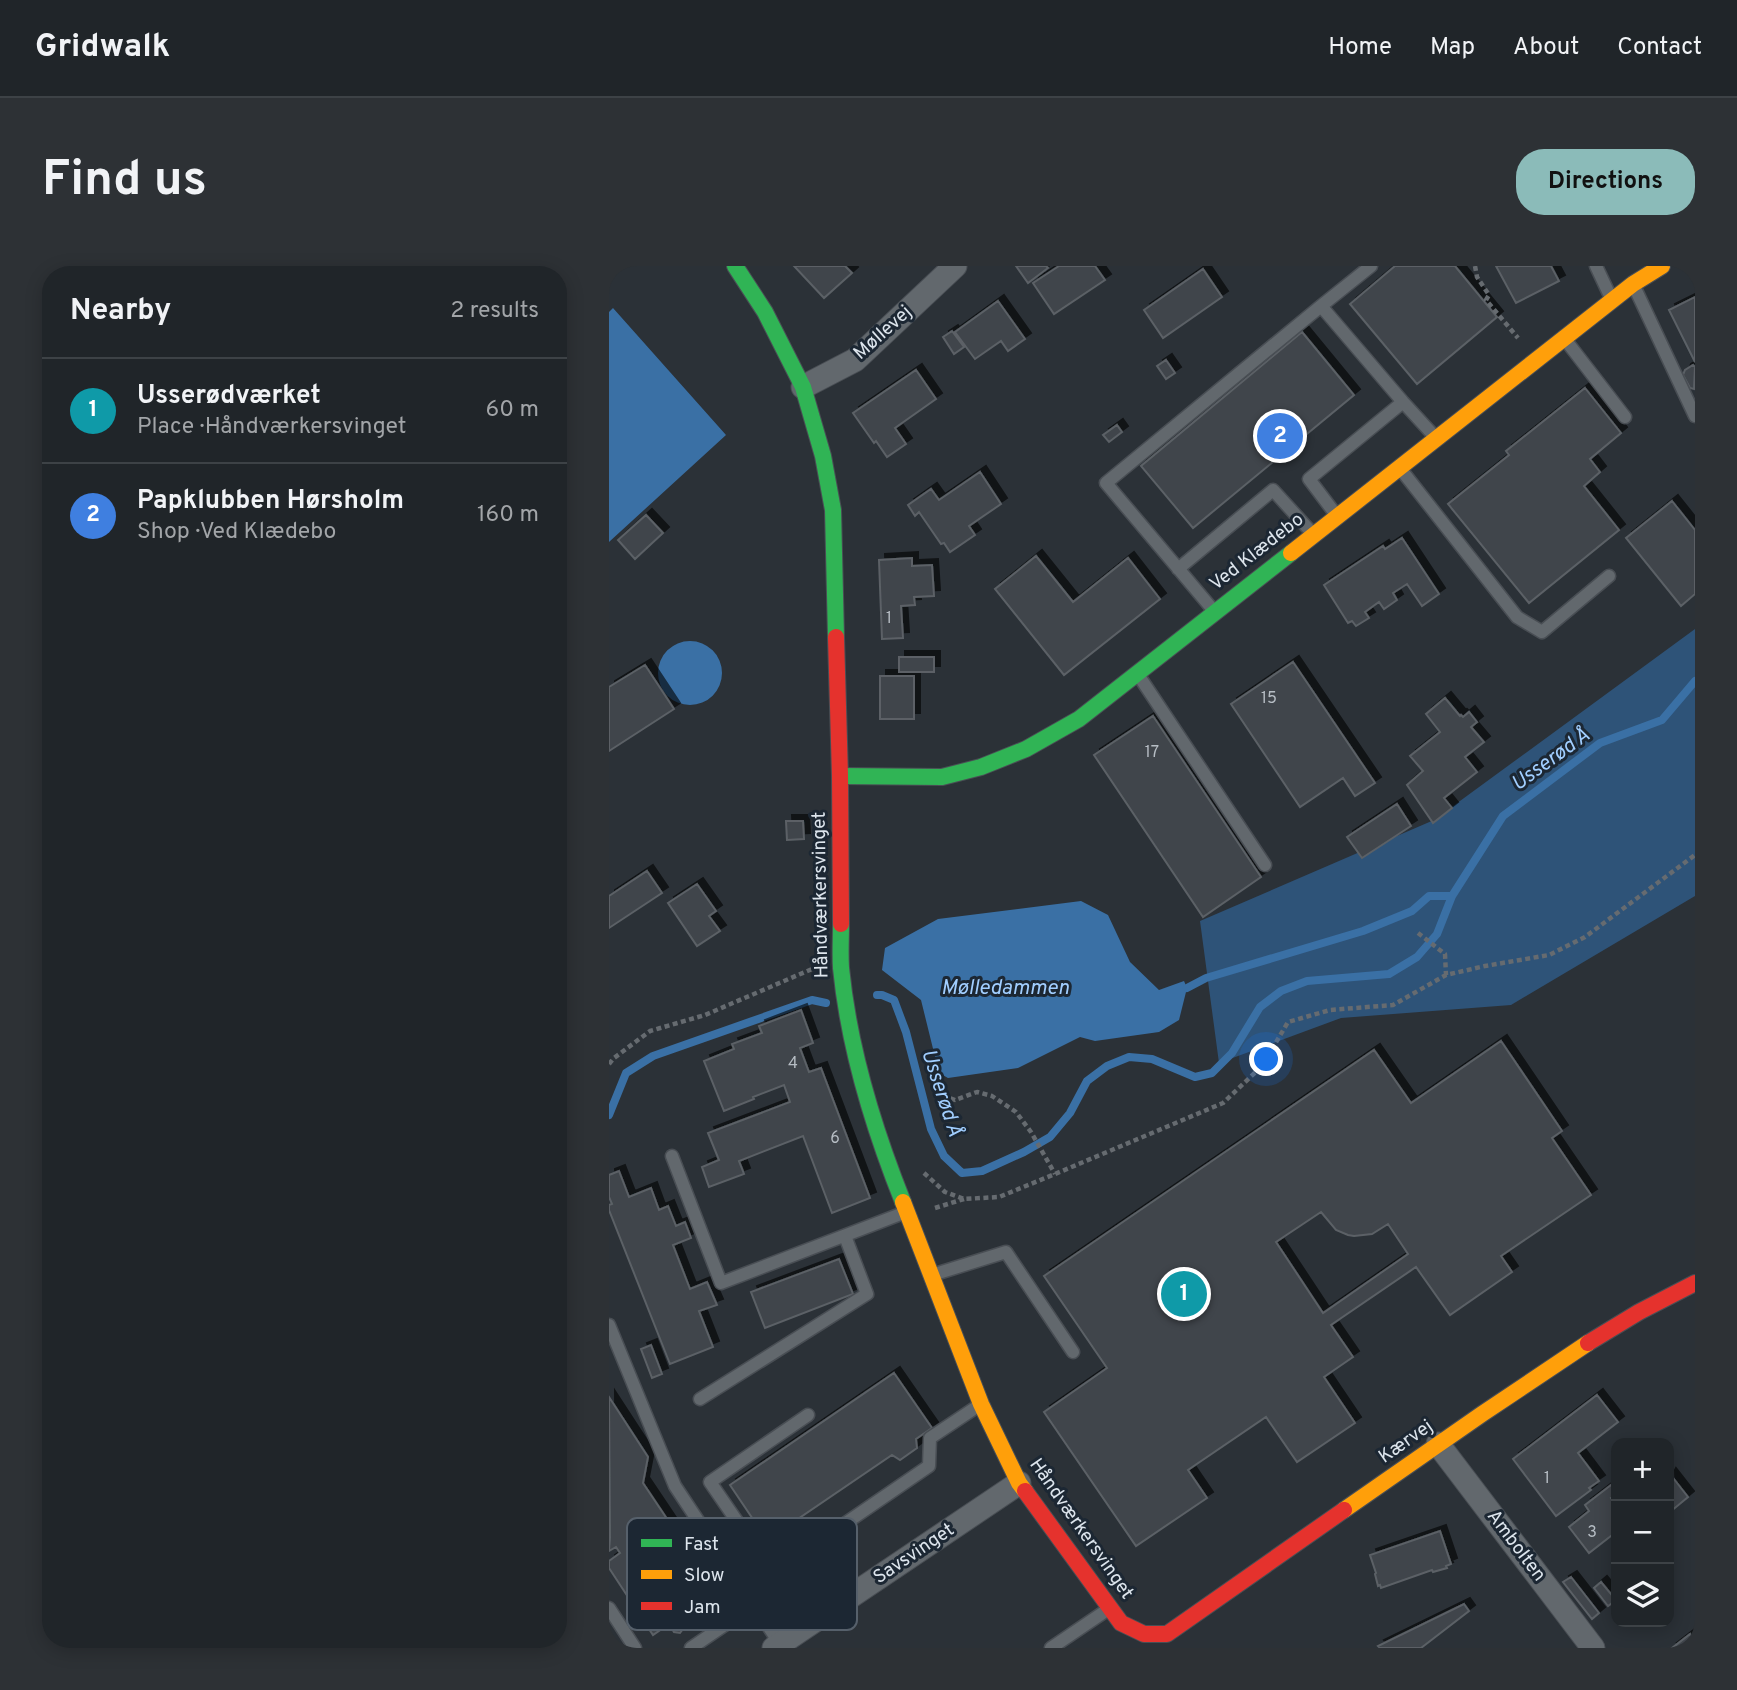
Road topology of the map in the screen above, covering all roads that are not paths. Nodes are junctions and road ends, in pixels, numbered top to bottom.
1 (735, 266) edge
2 (955, 266) edge
3 (1371, 266) edge
4 (1596, 266) edge
5 (1662, 266) edge
6 (1633, 284) junction
7 (1612, 301) junction
8 (1321, 306) junction
9 (1564, 338) junction
10 (803, 387) junction
11 (1403, 402) junction
12 (1695, 416) edge
13 (1625, 417) dead end
14 (1436, 438) junction
15 (1399, 467) junction
16 (1338, 516) junction
17 (1313, 535) junction
18 (1178, 569) junction
19 (1609, 576) dead end
20 (1214, 612) junction
21 (1137, 673) junction
22 (840, 776) junction
23 (1265, 865) dead end
24 (672, 1156) dead end
25 (907, 1212) junction
26 (845, 1236) junction
27 (931, 1275) junction
28 (1695, 1283) edge
29 (609, 1325) edge
30 (1073, 1352) dead end
31 (700, 1399) dead end
32 (981, 1404) junction
33 (807, 1415) dead end
34 (1438, 1444) junction
35 (1019, 1483) junction
36 (696, 1518) edge
37 (735, 1518) edge
38 (853, 1518) edge
39 (857, 1592) edge
40 (609, 1608) edge
41 (1110, 1608) junction
42 (717, 1630) edge
43 (768, 1630) edge
44 (800, 1630) edge
45 (1145, 1641) edge
46 (777, 1646) edge
47 (635, 1648) edge
48 (691, 1648) edge
49 (1051, 1648) edge
50 (1593, 1648) edge

1 - 10 street, Håndværkersvinget
2 - 10 street, Møllevej
3 - 8 lane
4 - 7 lane
5 - 6 street, Ved Klædebo
6 - 7 street, Ved Klædebo
6 - 12 lane
7 - 9 street, Ved Klædebo
8 - 11 lane
8 - 18 lane
9 - 13 lane
9 - 14 street, Ved Klædebo
10 - 22 street, Håndværkersvinget
11 - 14 lane
11 - 16 lane
14 - 15 street, Ved Klædebo
15 - 16 street, Ved Klædebo
15 - 19 lane
16 - 17 street, Ved Klædebo
17 - 18 lane
17 - 20 street, Ved Klædebo
18 - 20 lane
20 - 21 street, Ved Klædebo
21 - 22 street, Ved Klædebo
21 - 23 lane
22 - 25 street, Håndværkersvinget
24 - 26 lane
25 - 26 lane
25 - 27 street, Håndværkersvinget
26 - 31 lane
27 - 30 lane
27 - 32 street, Håndværkersvinget
28 - 34 street, Kærvej
29 - 36 lane
32 - 35 street, Håndværkersvinget
32 - 38 lane
33 - 37 lane
34 - 45 street, Kærvej
34 - 50 street, Ambolten
35 - 39 street, Savsvinget
35 - 41 street, Håndværkersvinget
40 - 47 lane
41 - 45 street, Håndværkersvinget
41 - 49 lane
42 - 48 lane
43 - 46 lane
44 - 46 street, Savsvinget

